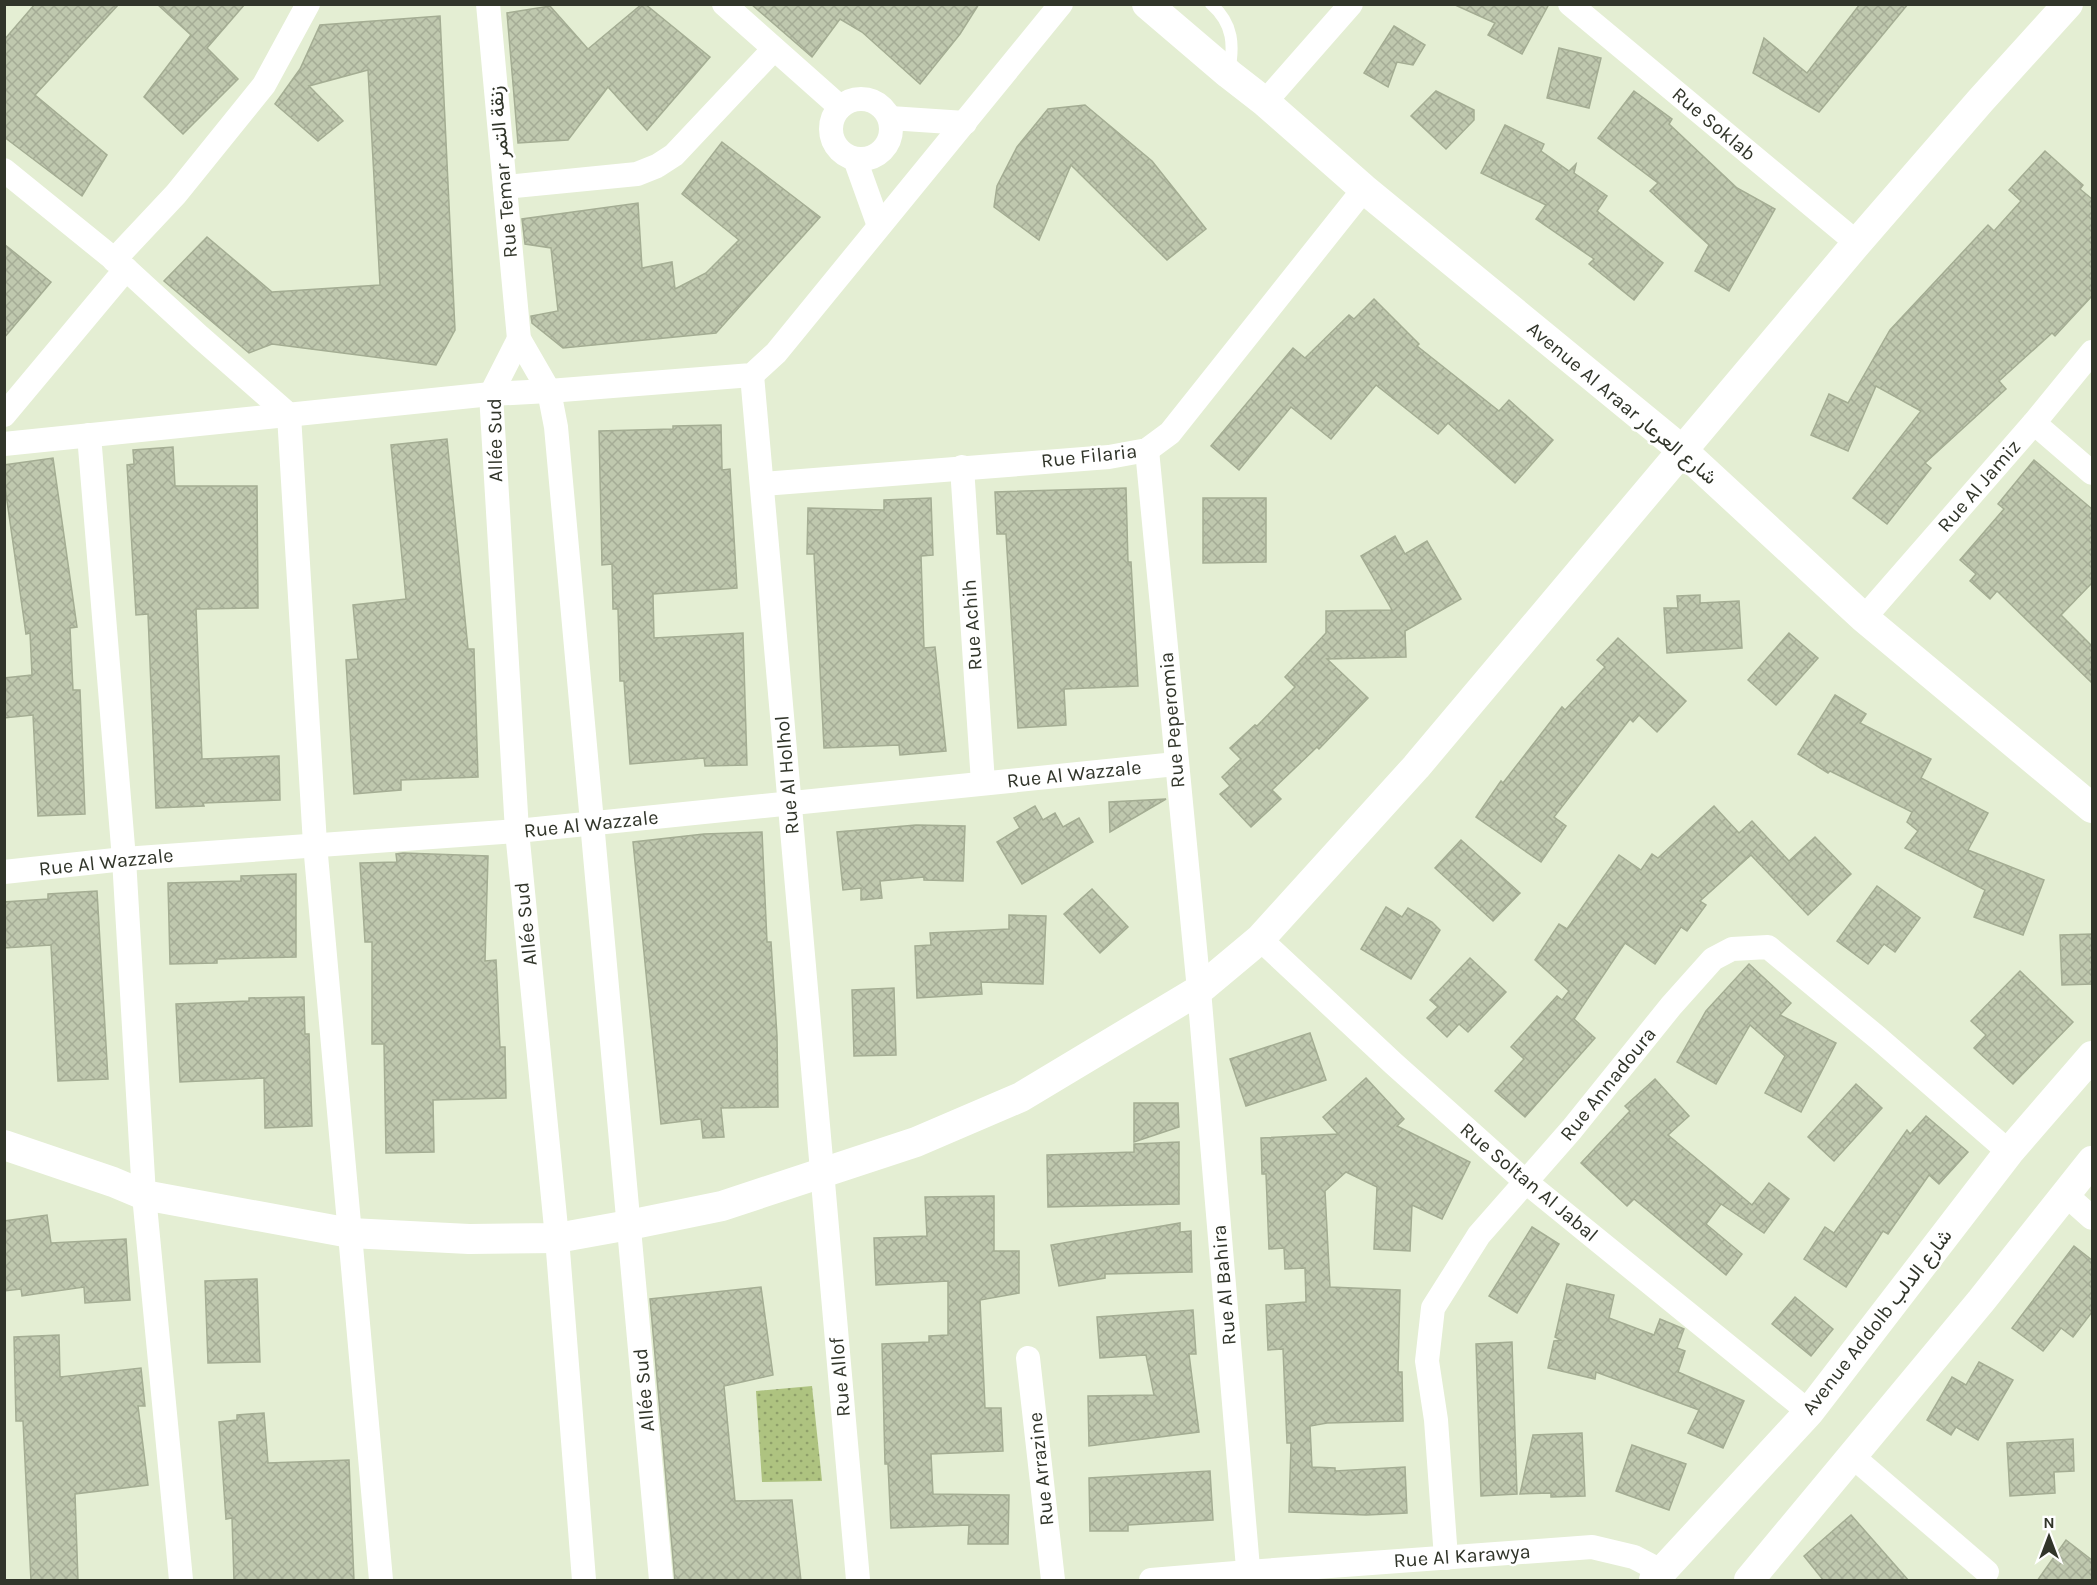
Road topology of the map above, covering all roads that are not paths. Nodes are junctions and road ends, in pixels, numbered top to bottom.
1 (308, 4) edge
2 (488, 4) edge
3 (724, 4) edge
4 (1061, 4) edge
5 (1147, 4) edge
6 (1211, 4) edge
7 (1352, 4) edge
8 (1570, 4) edge
9 (2068, 4) edge
10 (774, 49) junction
11 (1229, 75) junction
12 (1264, 102) junction
13 (840, 107) junction
14 (890, 118) junction
15 (965, 123) junction
16 (855, 159) junction
17 (4, 170) edge
18 (505, 187) junction
19 (1364, 189) junction
20 (879, 226) junction
21 (1857, 243) junction
22 (120, 264) junction
23 (519, 339) junction
24 (2092, 352) edge
25 (752, 375) junction
26 (549, 392) junction
27 (491, 394) junction
28 (4, 415) edge
29 (289, 415) junction
30 (2034, 423) junction
31 (89, 435) junction
32 (4, 444) edge
33 (1147, 450) junction
34 (1682, 450) junction
35 (962, 467) junction
36 (2092, 473) edge
37 (763, 484) junction
38 (1864, 618) junction
39 (1176, 764) junction
40 (982, 783) junction
41 (789, 804) junction
42 (2092, 807) edge
43 (590, 823) junction
44 (517, 831) junction
45 (315, 844) junction
46 (124, 859) junction
47 (4, 872) edge
48 (1260, 939) junction
49 (1199, 990) junction
50 (2092, 1056) edge
51 (4, 1145) edge
52 (2009, 1152) junction
53 (2092, 1161) edge
54 (823, 1174) junction
55 (1527, 1182) junction
56 (2065, 1194) junction
57 (144, 1195) junction
58 (2092, 1218) edge
59 (629, 1225) junction
60 (350, 1233) junction
61 (557, 1238) junction
62 (1028, 1358) dead end
63 (1809, 1412) junction
64 (1852, 1456) junction
65 (1446, 1558) junction
66 (1988, 1572) dead end
67 (1249, 1576) edge
68 (1658, 1576) edge
69 (181, 1581) edge
70 (381, 1581) edge
71 (584, 1581) edge
72 (661, 1581) edge
73 (858, 1581) edge
74 (1053, 1581) edge
75 (1151, 1581) edge
76 (1749, 1581) edge

1 - 22 street
2 - 18 street, Rue Temar زنقة التمر
3 - 10 street
4 - 15 street
5 - 11 street, Avenue Al Araar شارع العرعار
6 - 11 lane
7 - 12 street
8 - 21 street, Rue Soklab
9 - 21 street
10 - 13 street
10 - 18 street
11 - 12 street, Avenue Al Araar شارع العرعار
12 - 19 street, Avenue Al Araar شارع العرعار
13 - 14 street
13 - 16 street
14 - 15 street
14 - 16 street
15 - 20 street
16 - 20 street
17 - 22 street
18 - 23 street, Rue Temar زنقة التمر
19 - 33 street, Rue Filaria
19 - 34 street, Avenue Al Araar شارع العرعار
20 - 25 street
21 - 34 street
22 - 28 street
22 - 29 street
23 - 26 street, Allée Sud
23 - 27 street, Allée Sud
24 - 30 street, Rue Al Jamiz
25 - 26 street
25 - 37 street, Rue Al Holhol
26 - 27 street
26 - 43 street, Allée Sud
27 - 29 street
27 - 44 street, Allée Sud
29 - 31 street
29 - 45 street
30 - 36 street
30 - 38 street, Rue Al Jamiz
31 - 32 street
31 - 46 street
33 - 35 street, Rue Filaria
33 - 39 street, Rue Peperomia
34 - 38 street, Avenue Al Araar شارع العرعار
34 - 48 street
35 - 37 street, Rue Filaria
35 - 40 street, Rue Achih
37 - 41 street, Rue Al Holhol
38 - 42 street, Avenue Al Araar شارع العرعار
39 - 40 street, Rue Al Wazzale
39 - 49 street, Rue Peperomia
40 - 41 street, Rue Al Wazzale
41 - 43 street, Rue Al Wazzale
41 - 54 street, Rue Al Holhol
43 - 44 street, Rue Al Wazzale
43 - 59 street, Allée Sud
44 - 45 street, Rue Al Wazzale
44 - 61 street, Allée Sud
45 - 46 street, Rue Al Wazzale
45 - 60 street
46 - 47 street, Rue Al Wazzale
46 - 57 street
48 - 49 street
48 - 55 street, Rue Soltan Al Jabal
49 - 54 street
49 - 67 street, Rue Al Bahira
50 - 52 street, Avenue Addolb شارع الدلب
51 - 57 street
52 - 55 street, Rue Annadoura
52 - 63 street, Avenue Addolb شارع الدلب
53 - 56 street
54 - 59 street
54 - 73 street, Rue Allof
55 - 63 street, Rue Soltan Al Jabal
55 - 65 street, Rue Annadoura
56 - 58 street
56 - 64 street
57 - 60 street
57 - 69 street
59 - 61 street
59 - 72 street, Allée Sud
60 - 61 street
60 - 70 street
61 - 71 street, Allée Sud
62 - 74 street, Rue Arrazine
63 - 68 street, Avenue Addolb شارع الدلب
64 - 66 street
64 - 76 street
65 - 67 street, Rue Al Karawya
65 - 68 street, Rue Al Karawya
67 - 75 street, Rue Al Karawya

